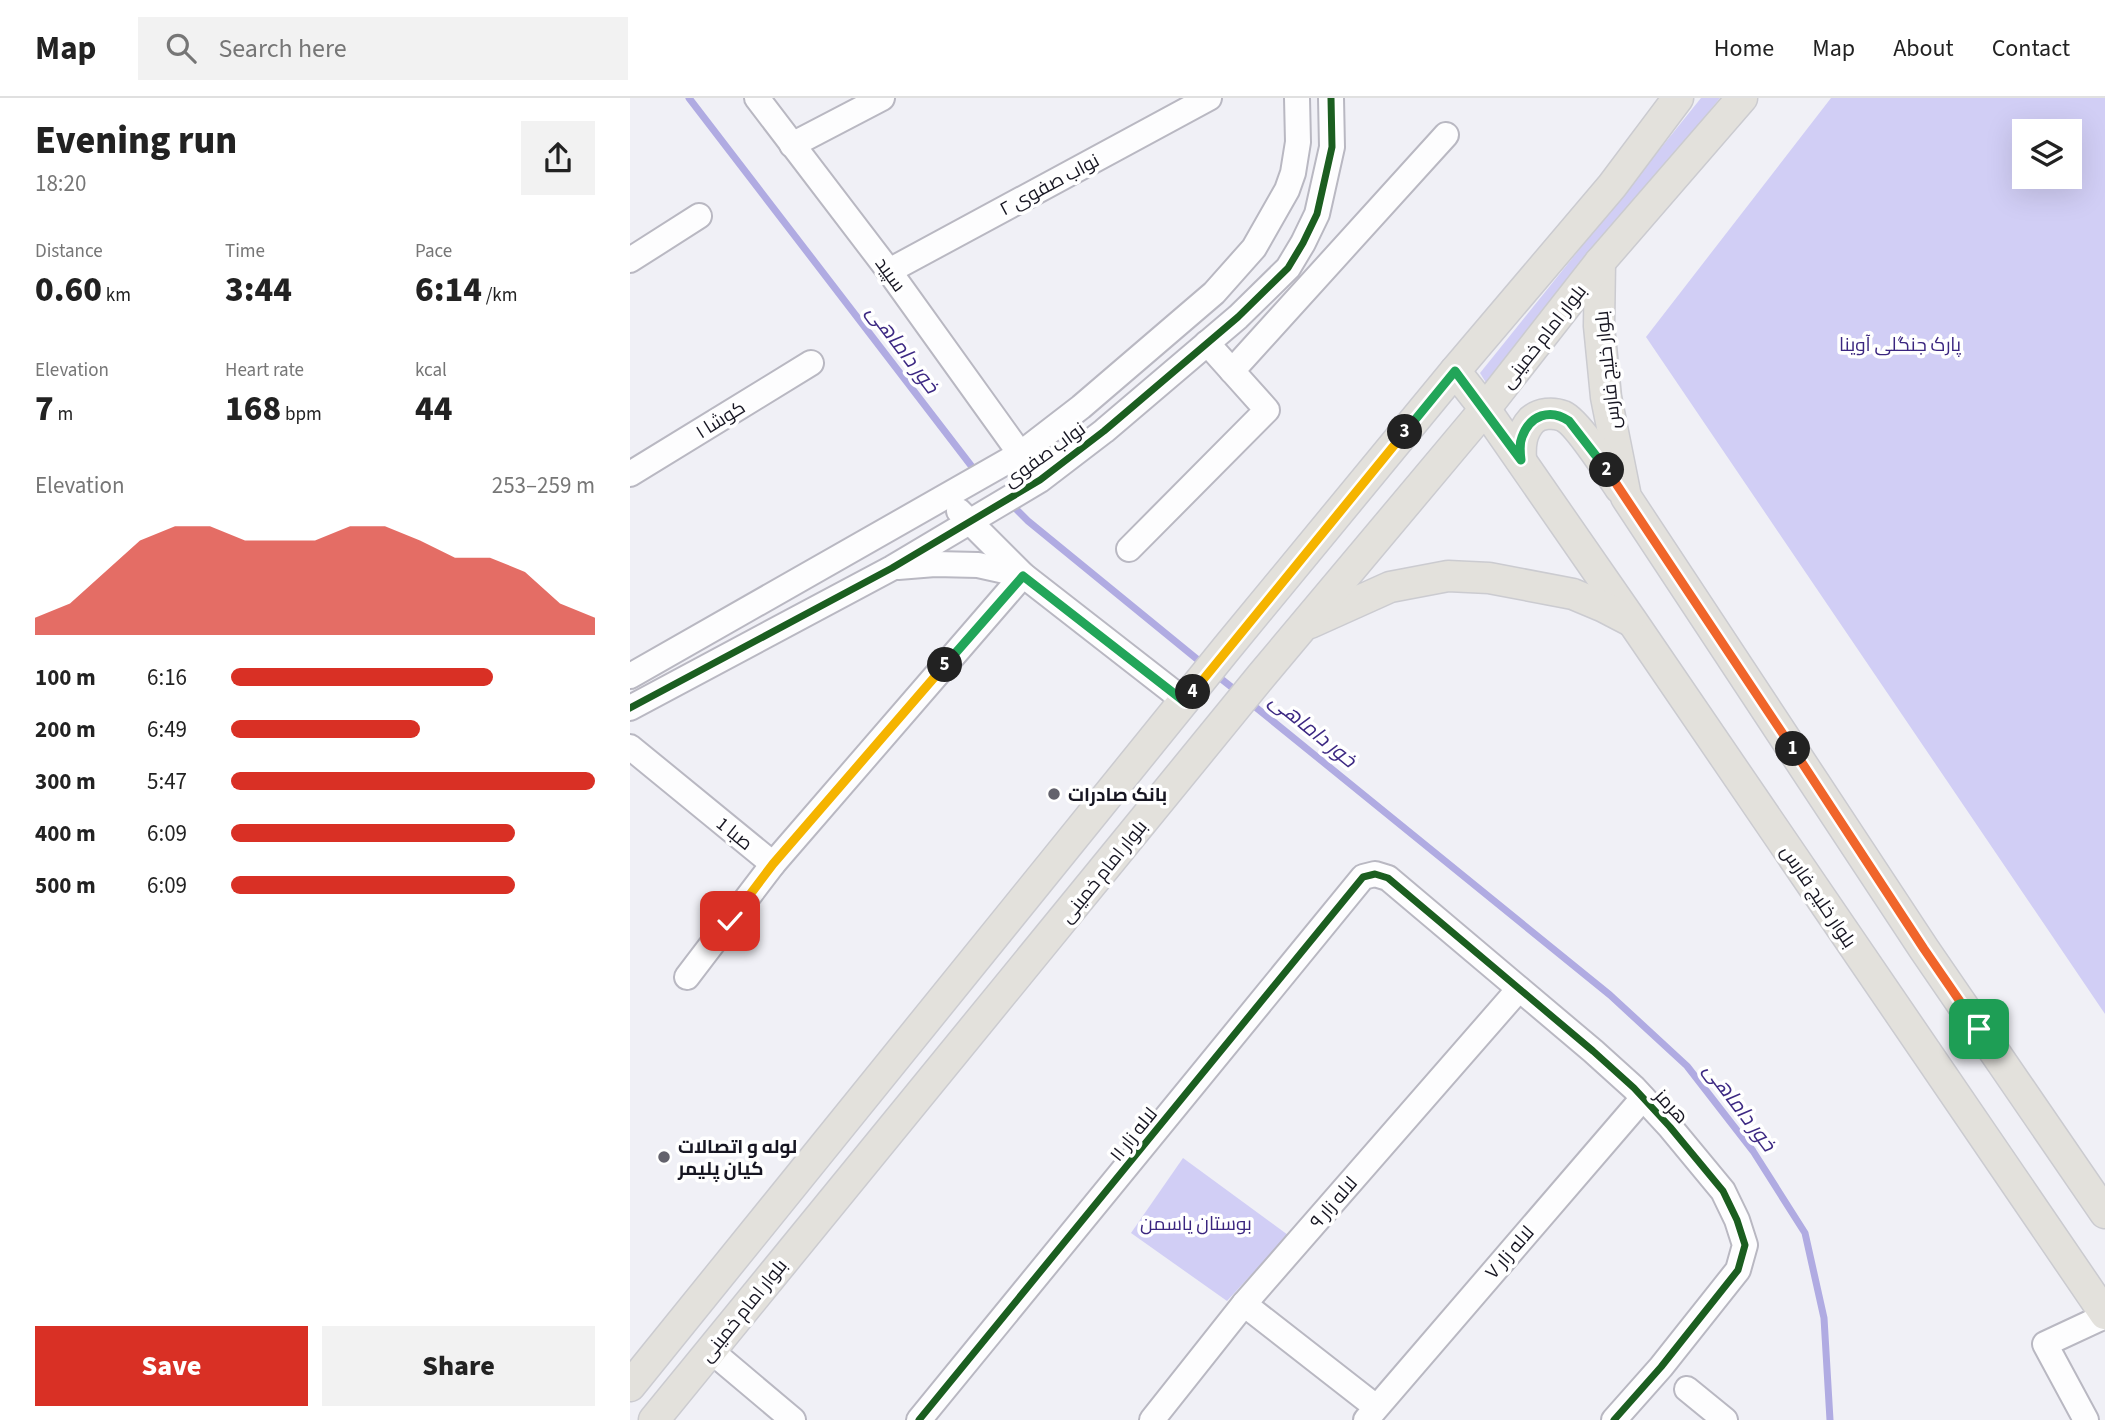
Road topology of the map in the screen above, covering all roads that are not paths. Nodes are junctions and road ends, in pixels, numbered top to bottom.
1 (757, 98) edge
2 (882, 98) edge
3 (1209, 98) edge
4 (1297, 98) edge
5 (1331, 98) edge
6 (1742, 98) edge
7 (1673, 101) edge
8 (1446, 135) dead end
9 (792, 145) junction
10 (699, 216) dead end
11 (630, 260) edge
12 (1600, 262) junction
13 (889, 271) junction
14 (1207, 343) junction
15 (811, 363) dead end
16 (1232, 371) junction
17 (1455, 371) junction
18 (1485, 409) junction
19 (1011, 459) junction
20 (1521, 460) junction
21 (633, 467) edge
22 (1033, 485) junction
23 (950, 493) junction
24 (1626, 497) junction
25 (975, 520) junction
26 (1129, 549) dead end
27 (892, 568) junction
28 (1023, 576) junction
29 (1632, 621) junction
30 (1303, 626) junction
31 (630, 676) edge
32 (1191, 694) junction
33 (630, 708) edge
34 (630, 747) edge
35 (773, 864) junction
36 (1375, 874) joint
37 (687, 977) dead end
38 (1519, 989) junction
39 (1643, 1098) junction
40 (2105, 1213) edge
41 (1244, 1304) junction
42 (2105, 1315) edge
43 (710, 1350) junction
44 (630, 1386) edge
45 (1687, 1389) dead end
46 (1371, 1413) edge
47 (654, 1420) edge
48 (793, 1420) edge
49 (919, 1420) edge
50 (1152, 1420) edge
51 (1614, 1420) edge
52 (1725, 1420) edge
53 (2086, 1420) edge

1 - 9 street, سپید
2 - 9 street
3 - 13 street, نواب صفوی ۲
4 - 19 street, نواب صفوی
5 - 14 street, نواب صفوی
6 - 12 main road, بلوار امام خمینی
7 - 17 main road, بلوار امام خمینی
8 - 16 street
9 - 13 street, سپید
10 - 11 street
12 - 18 main road, بلوار امام خمینی
12 - 24 main road, بلوار خلیج فارس
13 - 19 street, سپید
14 - 16 street
14 - 22 street, نواب صفوی
15 - 21 street, کوشا ۱
16 - 26 street
17 - 18 main road, بلوار خلیج فارس
17 - 32 main road, بلوار امام خمینی
18 - 20 main road, بلوار خلیج فارس
18 - 30 main road, بلوار امام خمینی
19 - 22 street, سپید
19 - 23 street, نواب صفوی
20 - 24 main road
20 - 29 main road, بلوار خلیج فارس
22 - 25 street, نواب صفوی
23 - 25 street
23 - 31 street, نواب صفوی
24 - 40 main road, بلوار خلیج فارس
25 - 27 street, نواب صفوی
25 - 28 street
27 - 28 street
27 - 33 street, نواب صفوی
28 - 32 street
28 - 35 street, صبا 1
29 - 30 main road
29 - 42 main road, بلوار خلیج فارس
30 - 43 main road, بلوار امام خمینی
32 - 44 main road, بلوار امام خمینی
34 - 35 street, صبا 1
35 - 37 street
36 - 38 street, هرمز
36 - 49 street, لاله زار ۱۱
38 - 39 street, هرمز
38 - 41 street, لاله زار ۹
39 - 46 street, لاله زار ۷
39 - 51 street, هرمز
41 - 46 street, لاله زار ۷
41 - 50 street, لاله زار ۹
42 - 53 street
43 - 47 main road, بلوار امام خمینی
43 - 48 street
45 - 52 street

